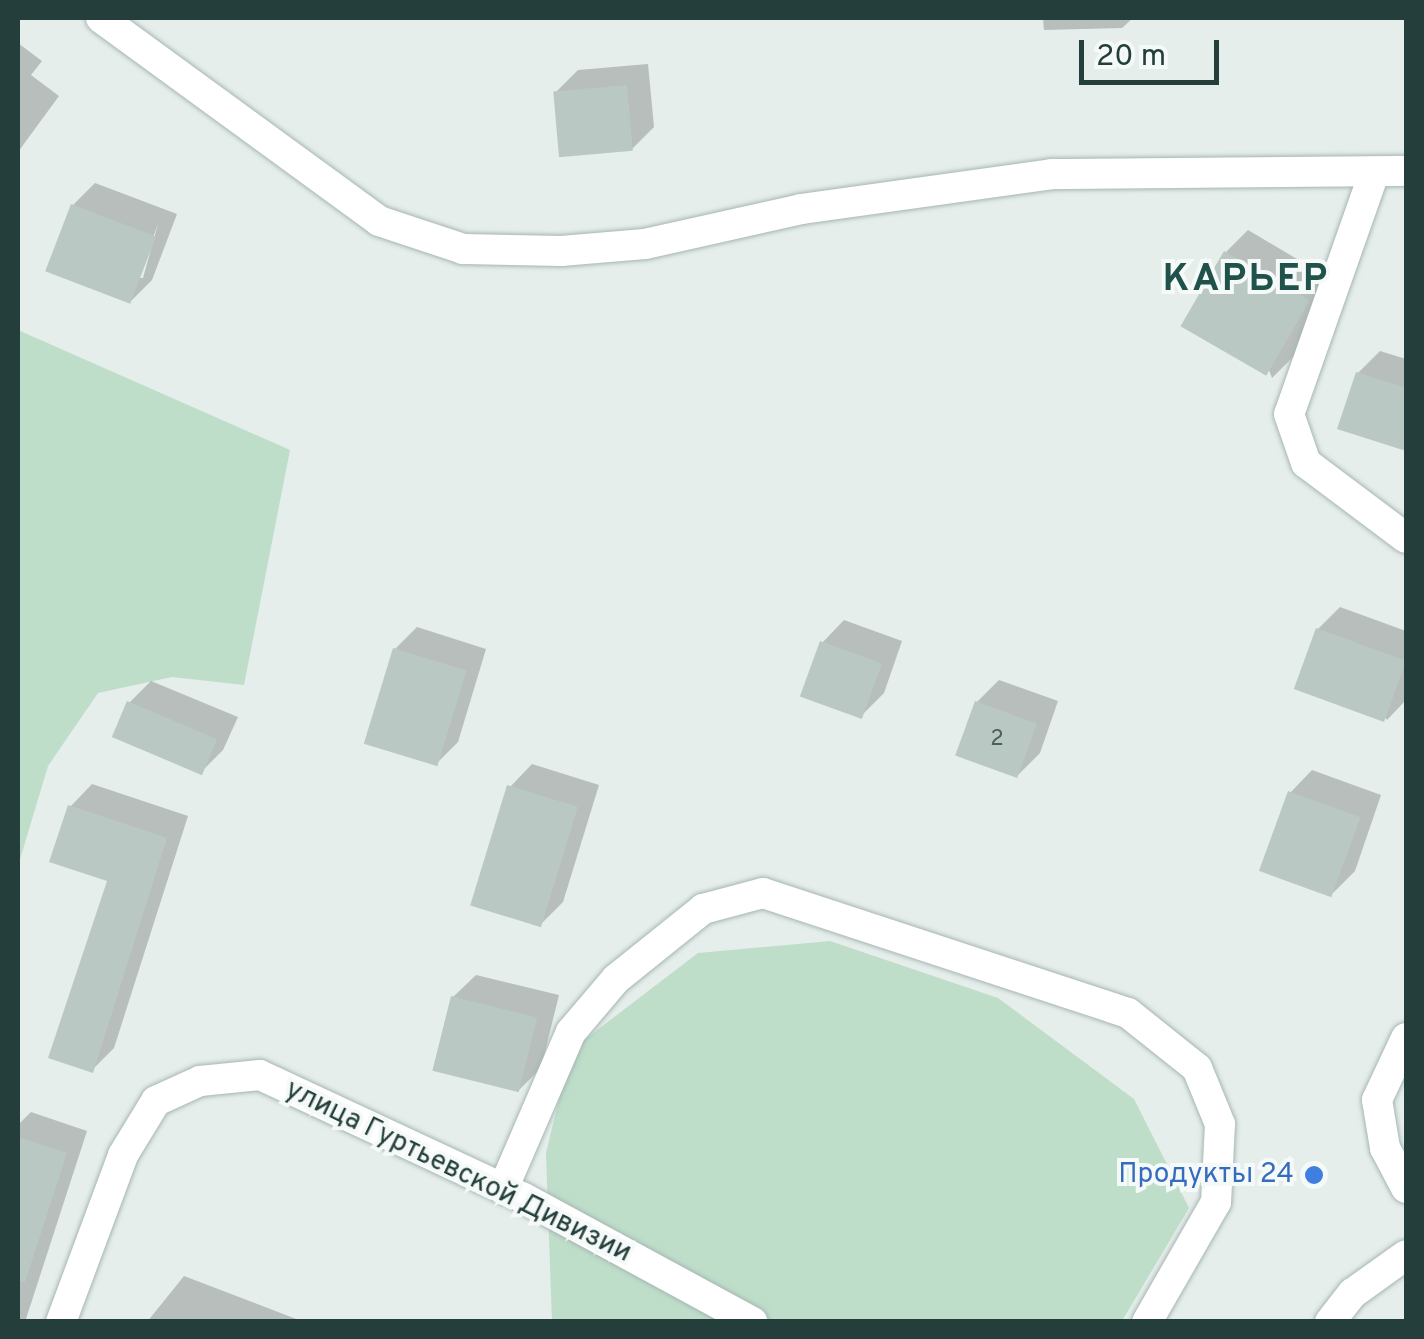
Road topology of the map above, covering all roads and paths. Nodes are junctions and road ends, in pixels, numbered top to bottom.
1 (101, 18) edge
2 (1406, 171) edge
3 (1373, 176) junction
4 (1406, 538) edge
5 (1406, 1038) edge
6 (1406, 1188) edge
7 (503, 1189) junction
8 (1406, 1255) edge
9 (61, 1322) edge
10 (752, 1322) edge
11 (1146, 1322) edge
12 (1330, 1322) edge

1 - 3 street
2 - 3 street
3 - 4 street
5 - 6 street
7 - 9 street, улица Гуртьевской Дивизии
7 - 10 street, улица Гуртьевской Дивизии
7 - 11 street
8 - 12 street

